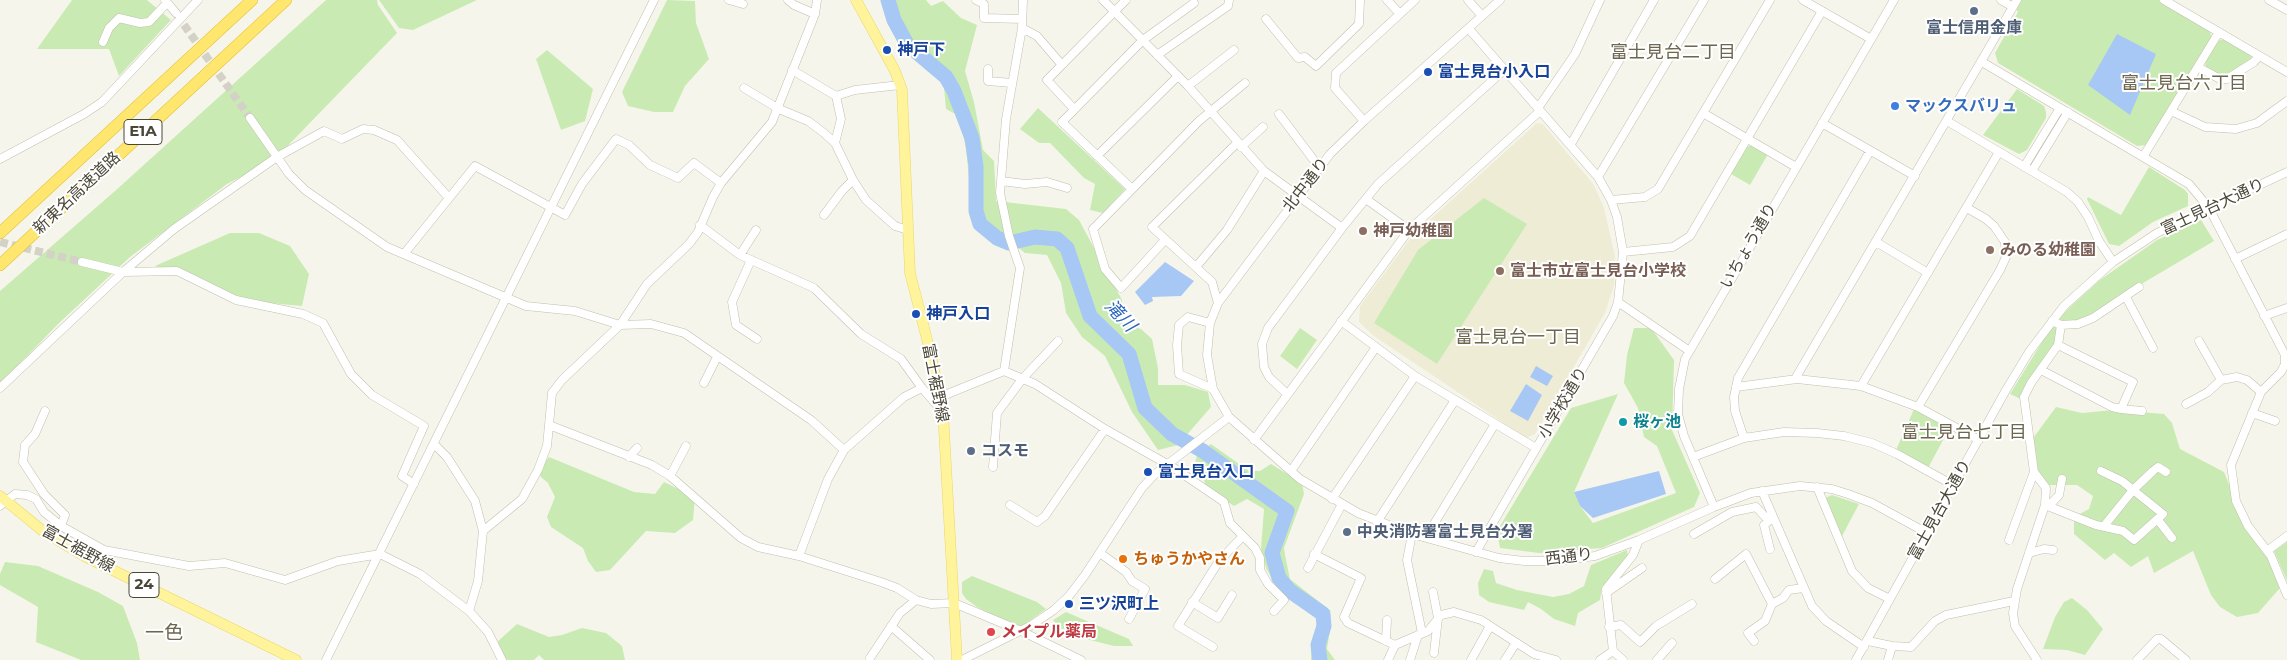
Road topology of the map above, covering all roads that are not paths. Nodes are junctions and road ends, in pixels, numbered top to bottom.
1 (198, 0) edge
2 (252, 0) edge
3 (286, 0) edge
4 (654, 0) edge
5 (729, 0) edge
6 (788, 0) edge
7 (817, 0) edge
8 (856, 0) edge
9 (976, 0) edge
10 (1023, 0) edge
11 (1103, 0) edge
12 (1126, 0) edge
13 (1229, 0) edge
14 (1360, 0) edge
15 (1387, 0) edge
16 (1415, 0) edge
17 (1468, 0) edge
18 (1500, 0) edge
19 (1600, 0) edge
20 (1654, 0) edge
21 (1704, 0) edge
22 (1770, 0) edge
23 (1803, 0) edge
24 (1894, 0) edge
25 (2000, 0) edge
26 (2164, 0) edge
27 (2269, 0) edge
28 (166, 1) edge
29 (1194, 3) dead end
30 (743, 4) dead end
31 (2015, 4) edge
32 (2287, 10) edge
33 (1822, 11) junction
34 (1114, 12) junction
35 (176, 13) tunnel mouth
36 (815, 14) junction
37 (1400, 14) junction
38 (1482, 16) junction
39 (1022, 19) junction
40 (1266, 19) dead end
41 (1022, 28) junction
42 (1468, 29) junction
43 (2219, 32) junction
44 (1871, 39) junction
45 (1143, 40) junction
46 (102, 42) dead end
47 (1234, 50) dead end
48 (1158, 54) junction
49 (2259, 56) junction
50 (1982, 62) junction
51 (1062, 65) junction
52 (2198, 66) junction
53 (988, 69) dead end
54 (792, 70) junction
55 (1503, 71) junction
56 (2287, 72) edge
57 (1178, 76) junction
58 (1012, 83) junction
59 (1246, 83) dead end
60 (900, 84) junction
61 (1188, 86) junction
62 (744, 88) dead end
63 (836, 96) junction
64 (2287, 101) edge
65 (2060, 108) junction
66 (778, 109) junction
67 (1074, 109) junction
68 (1539, 110) junction
69 (1211, 111) junction
70 (2171, 111) junction
71 (2068, 112) junction
72 (1703, 113) junction
73 (1279, 114) dead end
74 (250, 118) tunnel mouth
75 (1364, 121) junction
76 (1947, 121) junction
77 (1822, 123) junction
78 (1263, 127) dead end
79 (1748, 139) junction
80 (835, 143) junction
81 (1571, 144) junction
82 (1239, 145) junction
83 (1870, 150) junction
84 (1999, 152) junction
85 (1097, 156) junction
86 (2143, 157) junction
87 (278, 158) junction
88 (0, 159) edge
89 (2024, 166) junction
90 (1319, 167) junction
91 (1796, 167) junction
92 (1264, 171) junction
93 (2032, 172) junction
94 (2287, 172) edge
95 (1914, 176) junction
96 (1598, 177) junction
97 (853, 180) junction
98 (1001, 181) junction
99 (721, 184) junction
100 (1067, 188) dead end
101 (1132, 190) junction
102 (1298, 195) junction
103 (449, 198) junction
104 (1366, 199) junction
105 (1611, 200) junction
106 (551, 208) junction
107 (1967, 208) junction
108 (2209, 208) junction
109 (824, 215) dead end
110 (700, 225) junction
111 (1342, 228) junction
112 (756, 230) dead end
113 (908, 230) junction
114 (1409, 230) junction
115 (0, 233) edge
116 (2287, 234) edge
117 (1164, 240) junction
118 (1876, 242) junction
119 (1623, 252) junction
120 (404, 254) junction
121 (740, 255) junction
122 (2235, 259) junction
123 (751, 260) junction
124 (82, 262) tunnel mouth
125 (2113, 262) junction
126 (0, 264) edge
127 (1196, 268) junction
128 (123, 272) junction
129 (1928, 273) junction
130 (2140, 287) dead end
131 (2126, 297) junction
132 (506, 298) junction
133 (1618, 302) junction
134 (1218, 304) junction
135 (2287, 308) edge
136 (2264, 316) junction
137 (1341, 320) junction
138 (2052, 321) junction
139 (1210, 323) junction
140 (620, 324) junction
141 (2060, 325) junction
142 (757, 339) dead end
143 (1058, 341) dead end
144 (2199, 341) dead end
145 (2058, 345) junction
146 (1376, 347) junction
147 (2153, 348) dead end
148 (1688, 350) junction
149 (717, 356) junction
150 (2286, 364) edge
151 (2041, 370) junction
152 (1004, 372) junction
153 (1415, 376) junction
154 (1023, 378) junction
155 (1795, 380) junction
156 (2221, 380) junction
157 (704, 383) dead end
158 (1861, 386) junction
159 (1736, 387) junction
160 (0, 388) edge
161 (922, 388) junction
162 (1213, 389) junction
163 (2261, 392) junction
164 (1287, 394) junction
165 (940, 397) junction
166 (1455, 400) junction
167 (2186, 404) dead end
168 (1918, 407) junction
169 (2121, 409) junction
170 (44, 411) dead end
171 (2142, 411) dead end
172 (943, 412) junction
173 (2252, 413) junction
174 (1229, 417) junction
175 (2275, 421) dead end
176 (1495, 424) junction
177 (549, 425) junction
178 (1105, 429) junction
179 (1744, 438) junction
180 (1254, 440) junction
181 (1979, 440) junction
182 (434, 445) junction
183 (686, 446) dead end
184 (636, 448) dead end
185 (1536, 448) junction
186 (844, 450) junction
187 (1693, 457) junction
188 (629, 458) junction
189 (1169, 463) junction
190 (993, 467) dead end
191 (1291, 471) junction
192 (2101, 471) dead end
193 (2034, 472) junction
194 (2166, 472) dead end
195 (670, 476) junction
196 (2062, 479) dead end
197 (414, 484) junction
198 (1954, 485) junction
199 (1817, 487) junction
200 (2134, 490) junction
201 (1762, 491) junction
202 (1332, 499) junction
203 (2, 501) edge
204 (1342, 504) junction
205 (1010, 505) dead end
206 (2047, 505) junction
207 (1714, 507) junction
208 (1771, 520) junction
209 (2158, 520) junction
210 (1377, 522) junction
211 (60, 526) junction
212 (2104, 526) junction
213 (483, 531) junction
214 (1927, 533) junction
215 (1412, 534) junction
216 (1694, 534) dead end
217 (2287, 536) edge
218 (1242, 537) junction
219 (1426, 538) junction
220 (2172, 538) dead end
221 (1639, 540) junction
222 (2009, 540) dead end
223 (1770, 549) dead end
224 (2053, 550) dead end
225 (2268, 551) junction
226 (1476, 552) junction
227 (1100, 553) junction
228 (380, 554) junction
229 (1314, 554) junction
230 (2029, 554) junction
231 (800, 556) junction
232 (1308, 568) dead end
233 (1642, 568) dead end
234 (1715, 579) dead end
235 (1803, 588) junction
236 (1433, 592) dead end
237 (1606, 593) junction
238 (1232, 595) dead end
239 (2287, 595) edge
240 (1890, 599) junction
241 (916, 600) junction
242 (2014, 600) junction
243 (1192, 602) junction
244 (954, 603) junction
245 (1692, 604) dead end
246 (1772, 604) junction
247 (1274, 611) dead end
248 (469, 612) junction
249 (1438, 618) junction
250 (1129, 619) dead end
251 (1387, 620) dead end
252 (891, 626) junction
253 (1490, 626) junction
254 (1609, 627) junction
255 (1021, 631) junction
256 (1420, 634) junction
257 (1754, 640) dead end
258 (1386, 641) junction
259 (1516, 643) junction
260 (1672, 643) dead end
261 (1866, 644) junction
262 (1395, 645) junction
263 (1892, 646) junction
264 (1213, 647) dead end
265 (1613, 651) junction
266 (1434, 653) dead end
267 (870, 658) dead end
268 (296, 660) edge
269 (326, 660) edge
270 (502, 660) edge
271 (930, 660) edge
272 (957, 660) edge
273 (962, 660) edge
274 (1081, 660) edge
275 (1388, 660) edge
276 (1410, 660) edge
277 (1471, 660) edge
278 (1505, 660) edge
279 (1556, 660) edge
280 (1600, 660) edge
281 (1623, 660) edge
282 (1657, 660) edge
283 (1856, 660) edge
284 (1888, 660) edge
285 (2037, 660) edge
286 (2137, 660) edge
287 (2186, 660) edge

1 - 88 street
2 - 115 highway, 新東名高速道路 / E1A
3 - 126 highway, 新東名高速道路 / E1A
4 - 106 street
5 - 30 street
6 - 36 street
7 - 36 street
8 - 60 main road, 富士裾野線
9 - 39 street
10 - 39 street
11 - 34 street
12 - 34 street
13 - 48 street
14 - 40 street
15 - 37 street
16 - 37 street
17 - 38 street
18 - 38 street, 北中通り
19 - 68 street
20 - 81 street
21 - 96 street
22 - 72 street
23 - 33 street
24 - 44 street, いちょう通り
25 - 31 street
26 - 43 street
27 - 32 street
28 - 35 street
28 - 46 street
29 - 45 street
31 - 50 street
33 - 44 street
33 - 79 street
34 - 45 street
34 - 51 street
36 - 54 street
37 - 75 street
38 - 42 street, 北中通り
39 - 41 street
41 - 51 street
41 - 58 street
42 - 55 street, 小学校通り
42 - 75 street, 北中通り
43 - 49 street
43 - 52 street
44 - 77 street, いちょう通り
45 - 48 street
45 - 67 street
47 - 61 street
48 - 57 street
49 - 52 street
49 - 56 street
50 - 65 street
50 - 76 street
51 - 67 street
52 - 70 street
53 - 58 street
54 - 63 street
54 - 66 street
55 - 68 street, 小学校通り
55 - 104 street
57 - 61 street
57 - 85 street
58 - 98 street
59 - 69 street
60 - 63 street
60 - 113 main road, 富士裾野線
61 - 69 street
62 - 66 street
63 - 80 street
64 - 70 street
65 - 71 street
65 - 89 street
66 - 80 street
66 - 99 street
67 - 85 street
68 - 81 street, 小学校通り
68 - 114 street
69 - 82 street
69 - 101 street
70 - 86 street
71 - 86 street
71 - 93 street
72 - 79 street
72 - 105 street
73 - 90 street
74 - 87 street
75 - 90 street, 北中通り
76 - 84 street
76 - 95 street
77 - 83 street
77 - 91 street, いちょう通り
78 - 82 street
79 - 91 street
79 - 119 street
80 - 97 street
81 - 96 street, 小学校通り
82 - 92 street
82 - 117 street
83 - 95 street
83 - 159 street
84 - 89 street
84 - 107 street
85 - 101 street
86 - 108 street
87 - 103 street
87 - 120 street
87 - 128 street
89 - 93 street
90 - 102 street, 北中通り
91 - 148 street, いちょう通り
92 - 102 street
92 - 127 street
93 - 125 street
94 - 108 street, 富士見台大通り
95 - 118 street
96 - 105 street, 小学校通り
97 - 109 street
97 - 113 street
98 - 100 street
98 - 152 street
99 - 106 street
99 - 110 street
101 - 117 street
102 - 111 street
102 - 134 street, 北中通り
103 - 106 street
103 - 120 street
104 - 111 street
104 - 114 street
105 - 119 street, 小学校通り
106 - 132 street
107 - 129 street
107 - 168 street
108 - 122 street
108 - 125 street, 富士見台大通り
110 - 121 street
110 - 140 street
111 - 164 street
112 - 121 street
113 - 165 main road, 富士裾野線
114 - 137 street
116 - 122 street
117 - 127 street
118 - 129 street
118 - 155 street
119 - 133 street, 小学校通り
120 - 132 street
121 - 123 street
122 - 136 street
123 - 142 street
123 - 161 street
124 - 128 street
125 - 138 street, 富士見台大通り
127 - 134 street
128 - 160 street
128 - 197 street
129 - 158 street
130 - 131 street
131 - 141 street
131 - 147 street
132 - 140 street
132 - 182 street
133 - 148 street
133 - 185 street, 小学校通り
134 - 139 street, 北中通り
135 - 136 street
136 - 150 street
137 - 146 street
137 - 164 street
138 - 141 street
138 - 181 street, 富士見台大通り
139 - 162 street, 北中通り
139 - 162 street
140 - 149 street
140 - 177 street
141 - 145 street
143 - 154 street
144 - 156 street
145 - 151 street
145 - 169 street
146 - 153 street
146 - 191 street
148 - 187 street, いちょう通り
149 - 157 street
149 - 186 street
150 - 163 street
151 - 169 street
151 - 193 street
152 - 154 street
152 - 165 street
153 - 166 street
153 - 202 street
154 - 178 street
154 - 190 street
155 - 158 street
155 - 159 street
156 - 163 street
156 - 167 street
158 - 168 street
159 - 179 street
161 - 172 street
161 - 186 street
162 - 174 street, 北中通り
163 - 173 street
164 - 180 street
165 - 172 main road, 富士裾野線
166 - 176 street
166 - 210 street
168 - 181 street
169 - 171 street
170 - 211 street
172 - 244 main road, 富士裾野線
173 - 175 street
173 - 225 street
174 - 180 street, 西通り
174 - 189 street
176 - 185 street
176 - 219 street
177 - 188 street
177 - 213 street
178 - 189 street
178 - 205 street
179 - 187 street
179 - 198 street
180 - 191 street, 西通り
181 - 198 street, 富士見台大通り
182 - 197 street
182 - 213 street
183 - 195 street
184 - 188 street
185 - 226 street, 小学校通り
186 - 231 street
187 - 207 street, いちょう通り
188 - 195 street
189 - 218 street
189 - 227 street
191 - 202 street, 西通り
192 - 200 street
193 - 206 street
193 - 222 street
194 - 200 street
195 - 231 street
196 - 206 street
197 - 228 street
198 - 214 street, 富士見台大通り
199 - 201 street, 西通り
199 - 214 street, 西通り
199 - 240 street
200 - 209 street
200 - 212 street
201 - 207 street, 西通り
201 - 208 street
202 - 204 street, 西通り
203 - 211 street
203 - 268 main road, 富士裾野線 / 24
204 - 210 street, 西通り
204 - 229 street
206 - 212 street
206 - 230 street
207 - 221 street, 西通り
208 - 216 street
208 - 223 street
208 - 235 street
209 - 212 street
209 - 220 street
210 - 215 street, 西通り
211 - 228 street
213 - 248 street
214 - 240 street, 富士見台大通り
215 - 219 street, 西通り
215 - 256 street
217 - 225 street
218 - 243 street
218 - 247 street
219 - 226 street, 西通り
221 - 226 street, 西通り
221 - 237 street
224 - 230 street
225 - 239 street
227 - 250 street
227 - 255 street
228 - 248 street
228 - 269 street
229 - 232 street
229 - 258 street
230 - 242 street
231 - 241 street
233 - 237 street
234 - 246 street
235 - 246 street
235 - 261 street
236 - 249 street
237 - 254 street
238 - 243 street
240 - 261 street, 富士見台大通り
241 - 244 street
241 - 252 street
242 - 263 street
242 - 285 street
243 - 264 street
244 - 255 street
244 - 272 main road, 富士裾野線
245 - 254 street
246 - 257 street
248 - 270 street
249 - 253 street
249 - 256 street
249 - 266 street
251 - 258 street
252 - 267 street
252 - 271 street
253 - 259 street
253 - 277 street
254 - 265 street
255 - 273 street
255 - 274 street
256 - 262 street
256 - 276 street
258 - 262 street
259 - 278 street
259 - 279 street
260 - 282 street
261 - 263 street
261 - 283 street, 富士見台大通り
262 - 275 street
263 - 284 street
265 - 280 street
265 - 281 street
286 - 287 street

